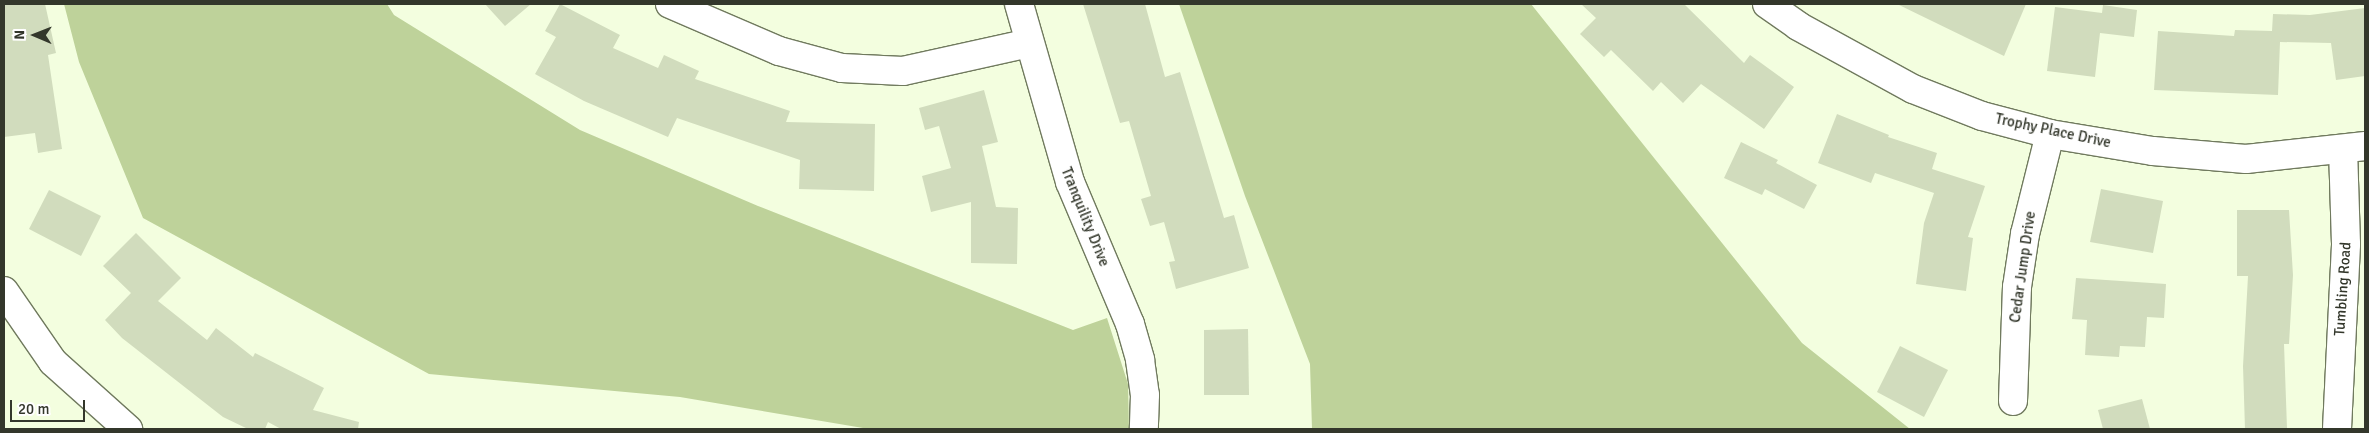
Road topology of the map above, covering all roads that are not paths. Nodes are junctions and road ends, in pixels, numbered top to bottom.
1 (670, 4) edge
2 (1019, 4) edge
3 (1767, 4) edge
4 (1029, 43) junction
5 (2050, 134) junction
6 (2354, 148) edge
7 (4, 291) edge
8 (2013, 401) dead end
9 (128, 429) edge
10 (1144, 429) edge
11 (2337, 429) edge

1 - 4 street
2 - 4 street, Tranquility Drive
3 - 5 street, Trophy Place Drive
4 - 10 street, Tranquility Drive
5 - 6 street, Trophy Place Drive
5 - 8 street, Cedar Jump Drive
6 - 11 street, Tumbling Road
7 - 9 street

